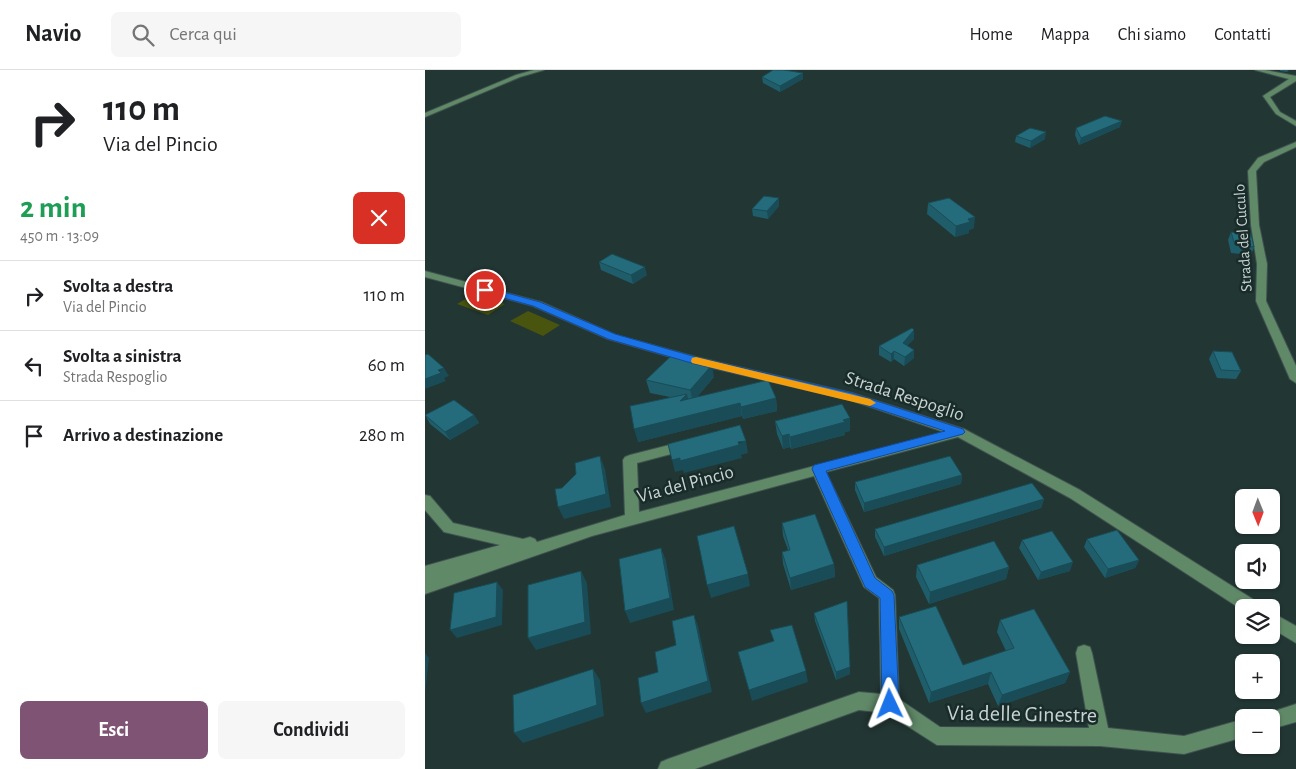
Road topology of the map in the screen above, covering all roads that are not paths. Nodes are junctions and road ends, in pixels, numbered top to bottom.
1 (541, 70) edge
2 (1258, 70) edge
3 (1295, 78) edge
4 (425, 114) edge
5 (1296, 124) edge
6 (1296, 144) edge
7 (425, 274) edge
8 (1296, 378) edge
9 (959, 432) junction
10 (697, 444) edge
11 (818, 469) junction
12 (425, 500) edge
13 (632, 518) junction
14 (591, 530) junction
15 (523, 545) junction
16 (425, 572) edge
17 (425, 587) edge
18 (1239, 599) edge
19 (1280, 624) edge
20 (1296, 634) edge
21 (1084, 653) dead end
22 (890, 704) junction
23 (1296, 713) edge
24 (1280, 717) edge
25 (1235, 731) edge
26 (1100, 737) junction
27 (668, 769) edge

1 - 4 street
2 - 3 street
3 - 5 street
6 - 8 street, Strada del Cuculo
7 - 9 street, Strada Respoglio
9 - 11 street, Via del Pincio
9 - 18 street, Strada Respoglio
10 - 13 street
11 - 13 street, Via del Pincio
11 - 22 street
12 - 15 street
13 - 14 street, Via del Pincio
14 - 15 street
14 - 17 street, Via del Pincio
15 - 16 street
19 - 20 street
21 - 26 street
22 - 26 street, Via delle Ginestre
22 - 27 street, Via delle Ginestre
23 - 24 street
25 - 26 street, Via delle Ginestre

